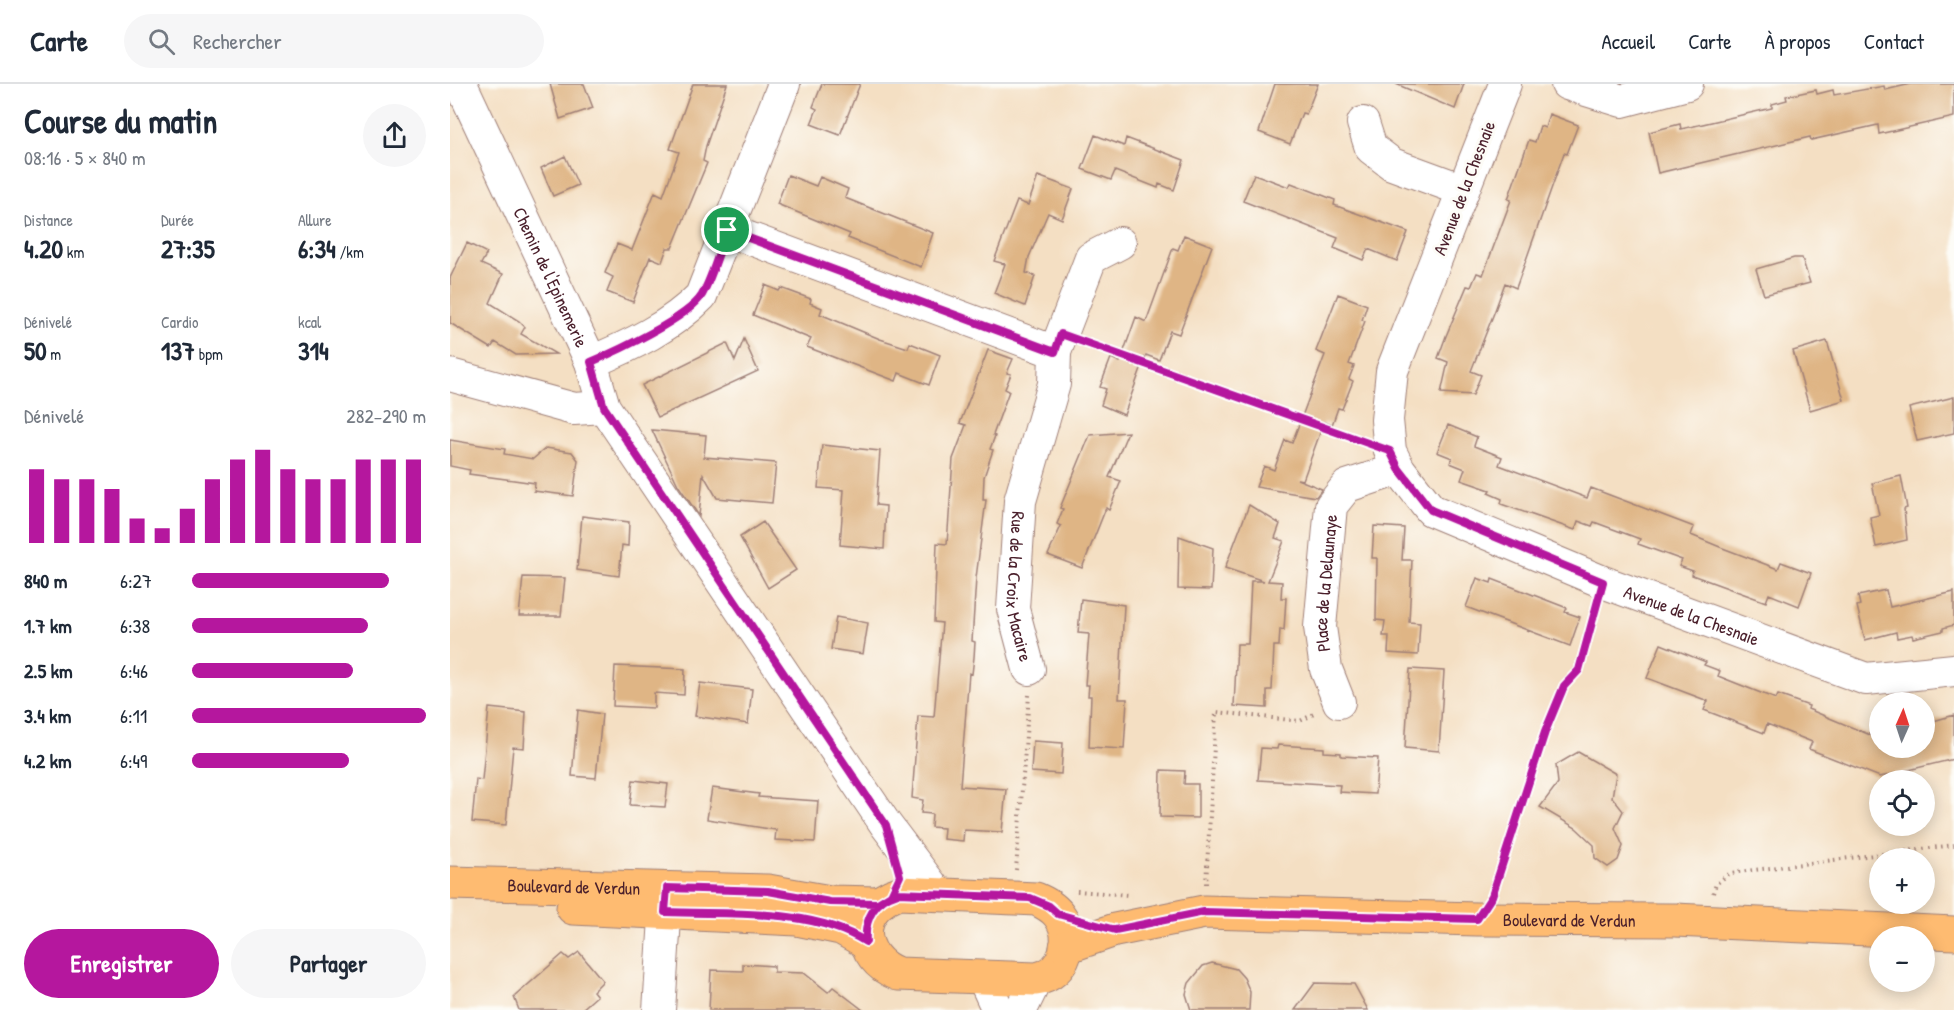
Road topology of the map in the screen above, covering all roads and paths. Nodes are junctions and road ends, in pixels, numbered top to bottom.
1 (461, 84) edge
2 (784, 84) edge
3 (1505, 84) edge
4 (1567, 84) edge
5 (1687, 84) edge
6 (1363, 123) dead end
7 (1463, 190) junction
8 (727, 230) junction
9 (1120, 243) dead end
10 (1058, 343) junction
11 (591, 362) junction
12 (450, 375) edge
13 (604, 407) junction
14 (1395, 460) junction
15 (1603, 582) junction
16 (1029, 669) joint
17 (1954, 670) edge
18 (1339, 702) joint
19 (886, 825) junction
20 (1954, 845) edge
21 (450, 883) edge
22 (938, 894) junction
23 (1014, 898) junction
24 (885, 899) junction
25 (666, 900) junction
26 (1709, 902) dead end
27 (450, 903) edge
28 (1204, 912) junction
29 (1058, 914) junction
30 (1477, 919) junction
31 (1115, 930) junction
32 (1954, 933) edge
33 (866, 942) junction
34 (1066, 947) junction
35 (983, 977) junction
36 (1036, 979) junction
37 (659, 1010) edge
38 (998, 1010) edge
39 (1021, 1010) edge

1 - 11 street, Chemin de l'Epinemerie
2 - 8 street
3 - 7 street, Avenue de la Chesnaie
4 - 5 street
6 - 7 street
7 - 14 street, Avenue de la Chesnaie
8 - 10 street
8 - 11 street
9 - 10 street, Rue de la Croix Macaire
10 - 14 path
10 - 16 street, Rue de la Croix Macaire
11 - 13 street, Chemin de l'Epinemerie
12 - 13 street
13 - 19 street, Chemin de l'Epinemerie
14 - 15 street, Avenue de la Chesnaie
14 - 18 street, Place de la Delaunaye
15 - 17 street, Avenue de la Chesnaie
15 - 30 path
16 - 23 path
18 - 28 path
19 - 22 street, Chemin de l'Epinemerie
19 - 24 street, Chemin de l'Epinemerie
20 - 26 path
21 - 25 main road, Boulevard de Verdun
22 - 23 main road, Boulevard de Verdun
22 - 24 main road, Boulevard de Verdun
23 - 29 main road, Boulevard de Verdun
24 - 25 main road, Boulevard de Verdun
24 - 33 main road
25 - 27 main road, Boulevard de Verdun
25 - 33 main road, Boulevard de Verdun
25 - 37 street
28 - 30 main road, Boulevard de Verdun
28 - 31 main road, Boulevard de Verdun
29 - 31 main road, Boulevard de Verdun
29 - 34 main road
30 - 32 main road, Boulevard de Verdun
31 - 34 main road, Boulevard de Verdun
33 - 35 main road
34 - 36 main road
35 - 36 main road
35 - 38 street
36 - 39 street

